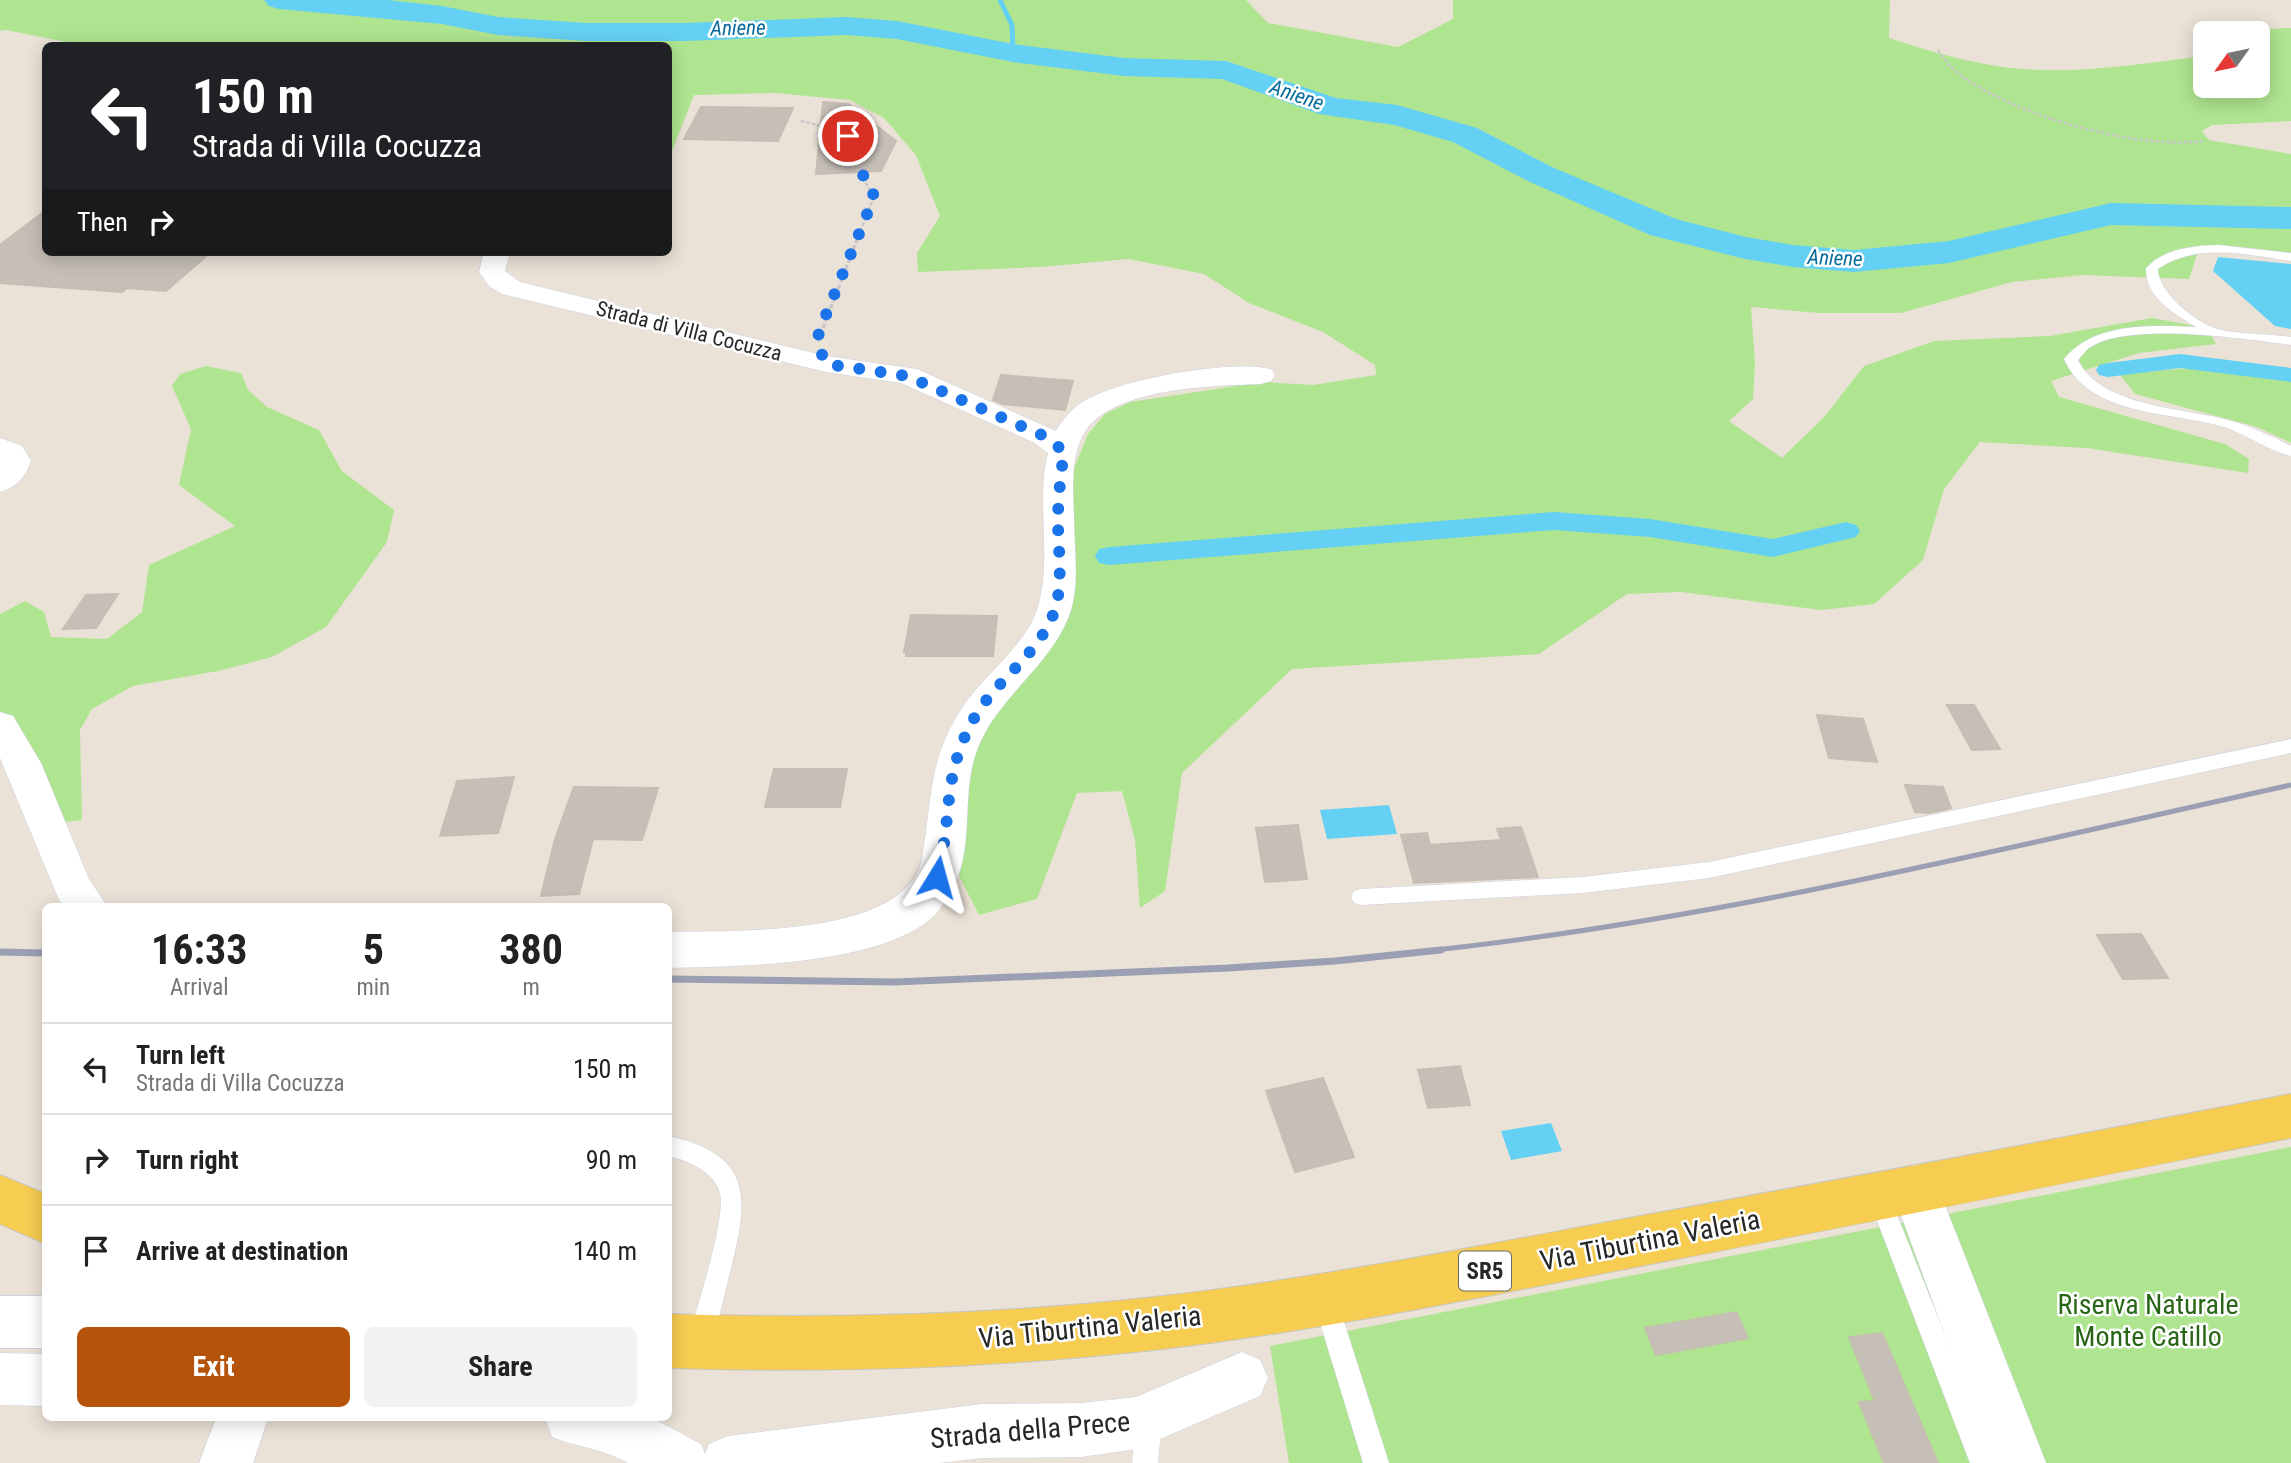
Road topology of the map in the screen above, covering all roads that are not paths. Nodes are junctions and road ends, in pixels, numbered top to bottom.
1 (496, 256) edge
2 (2291, 257) edge
3 (2209, 330) junction
4 (2291, 341) edge
5 (1261, 375) dead end
6 (0, 447) edge
7 (1064, 451) junction
8 (2291, 452) edge
9 (0, 482) edge
10 (0, 726) edge
11 (2291, 746) edge
12 (1361, 897) dead end
13 (85, 903) edge
14 (672, 950) edge
15 (2291, 1116) edge
16 (672, 1147) edge
17 (1897, 1192) junction
18 (0, 1199) edge
19 (42, 1218) edge
20 (1325, 1299) junction
21 (0, 1322) edge
22 (42, 1322) edge
23 (684, 1342) edge
24 (1242, 1378) dead end
25 (0, 1379) edge
26 (42, 1380) edge
27 (242, 1421) edge
28 (589, 1421) edge
29 (1147, 1441) edge
30 (226, 1463) edge
31 (682, 1463) edge
32 (727, 1463) edge
33 (1376, 1463) edge
34 (1983, 1463) edge
35 (2019, 1463) edge

1 - 7 street, Strada di Villa Cocuzza
2 - 3 lane
3 - 4 lane
3 - 8 lane
5 - 7 street
6 - 9 street
7 - 14 street
10 - 13 street
11 - 12 lane
15 - 17 main road, Via Tiburtina Valeria / SR5
16 - 23 lane
17 - 20 main road, Via Tiburtina Valeria / SR5
17 - 34 lane
17 - 35 street
18 - 19 main road
20 - 23 main road, Via Tiburtina Valeria / SR5
20 - 33 lane
21 - 22 street
24 - 29 street, Strada della Prece
25 - 26 street
27 - 30 street
28 - 31 street
29 - 32 street, Strada della Prece

